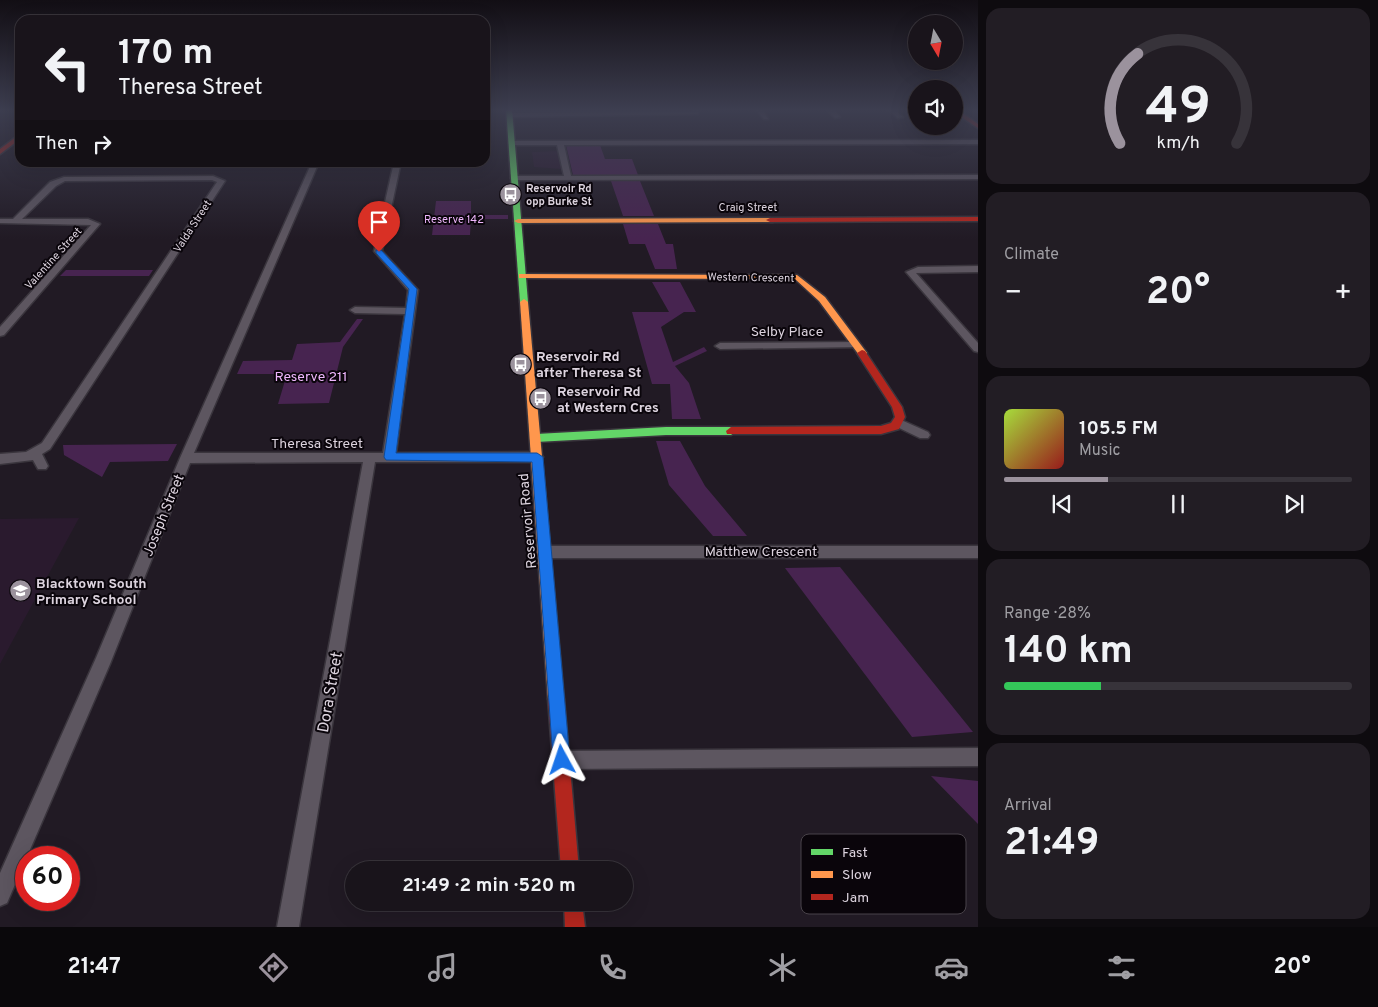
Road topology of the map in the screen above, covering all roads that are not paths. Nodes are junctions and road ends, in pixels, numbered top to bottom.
1 (513, 152) edge
2 (562, 152) edge
3 (314, 167) edge
4 (397, 167) edge
5 (978, 177) edge
6 (515, 178) junction
7 (568, 178) junction
8 (978, 219) edge
9 (0, 221) edge
10 (16, 221) junction
11 (518, 221) junction
12 (978, 270) edge
13 (522, 276) junction
14 (355, 310) dead end
15 (410, 310) junction
16 (0, 333) edge
17 (855, 345) junction
18 (720, 346) dead end
19 (978, 349) edge
20 (899, 423) junction
21 (924, 435) dead end
22 (536, 438) junction
23 (36, 454) junction
24 (370, 457) junction
25 (390, 457) junction
26 (537, 457) junction
27 (186, 458) junction
28 (0, 459) edge
29 (42, 466) dead end
30 (544, 552) junction
31 (978, 552) edge
32 (978, 757) edge
33 (562, 760) junction
34 (569, 861) edge
35 (0, 896) edge
36 (574, 911) edge
37 (288, 927) edge
38 (575, 927) edge

1 - 6 street, Reservoir Road
2 - 7 street
3 - 27 street, Joseph Street
4 - 15 street
5 - 7 street
6 - 7 street
6 - 11 street, Reservoir Road
8 - 11 street, Craig Street
9 - 10 street, Valentine Street
10 - 16 street, Valentine Street
10 - 23 street, Valda Street
11 - 13 street, Reservoir Road
12 - 19 street
13 - 17 street, Western Crescent
13 - 22 street, Reservoir Road
14 - 15 street
15 - 25 street
17 - 18 street, Selby Place
17 - 20 street, Western Crescent
20 - 21 street
20 - 22 street
22 - 26 street, Reservoir Road
23 - 28 street
23 - 29 street
24 - 25 street, Theresa Street
24 - 27 street, Theresa Street
24 - 37 street, Dora Street
25 - 26 street, Theresa Street
26 - 30 street, Reservoir Road
27 - 35 street, Joseph Street
30 - 31 street, Matthew Crescent
30 - 33 street, Reservoir Road
32 - 33 street
33 - 34 street, Reservoir Road
36 - 38 street

